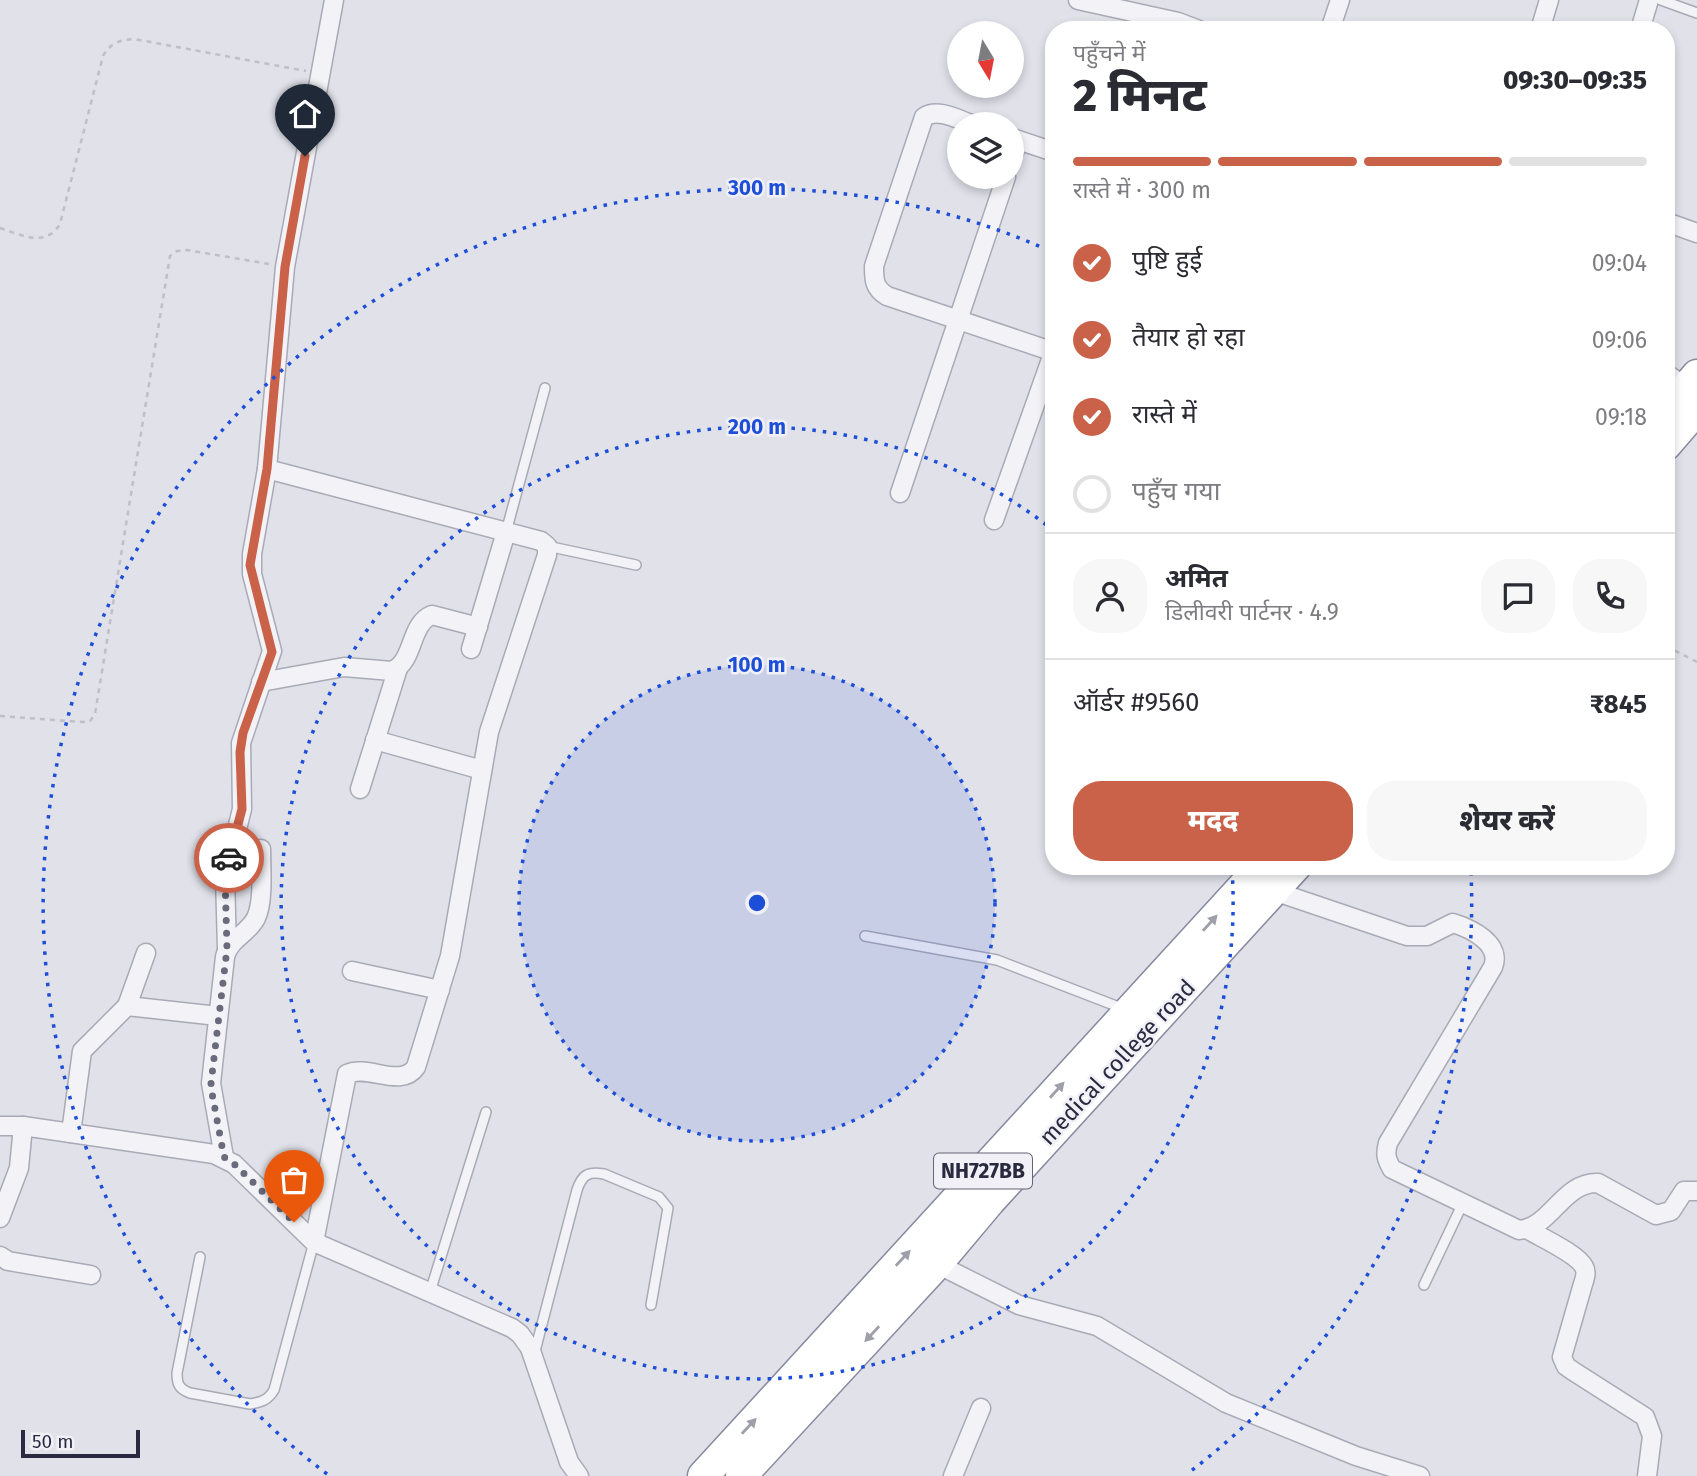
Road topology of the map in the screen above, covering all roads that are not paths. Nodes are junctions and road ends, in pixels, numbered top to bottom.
1 (334, 0) edge
2 (1078, 0) edge
3 (1340, 0) edge
4 (1549, 0) edge
5 (1649, 0) edge
6 (1661, 0) edge
7 (1697, 13) edge
8 (1173, 21) edge
9 (1333, 21) edge
10 (1543, 21) edge
11 (1643, 21) edge
12 (947, 116) edge
13 (1024, 142) edge
14 (1045, 149) edge
15 (1002, 189) edge
16 (1675, 225) edge
17 (1697, 233) edge
18 (958, 320) junction
19 (1045, 348) edge
20 (1045, 374) edge
21 (1687, 384) edge
22 (545, 388) dead end
23 (1675, 399) edge
24 (1675, 419) edge
25 (267, 469) junction
26 (900, 493) dead end
27 (995, 520) dead end
28 (506, 532) junction
29 (547, 546) junction
30 (636, 565) dead end
31 (478, 627) junction
32 (471, 649) dead end
33 (398, 668) junction
34 (261, 682) junction
35 (375, 740) junction
36 (482, 770) junction
37 (360, 789) dead end
38 (261, 849) dead end
39 (1268, 879) edge
40 (865, 936) dead end
41 (227, 949) junction
42 (146, 953) dead end
43 (352, 971) dead end
44 (440, 990) junction
45 (127, 1006) junction
46 (1129, 1011) junction
47 (218, 1016) junction
48 (486, 1112) dead end
49 (0, 1126) edge
50 (23, 1126) junction
51 (71, 1133) junction
52 (224, 1157) junction
53 (1697, 1191) edge
54 (1463, 1203) junction
55 (0, 1218) edge
56 (1527, 1229) junction
57 (314, 1242) junction
58 (0, 1256) edge
59 (200, 1257) dead end
60 (937, 1264) junction
61 (91, 1275) dead end
62 (1424, 1285) dead end
63 (430, 1292) junction
64 (651, 1305) dead end
65 (533, 1357) junction
66 (981, 1408) dead end
67 (579, 1476) edge
68 (703, 1476) edge
69 (740, 1476) edge
70 (953, 1476) edge
71 (1420, 1476) edge
72 (1647, 1476) edge

1 - 25 street
2 - 8 street
3 - 9 street
4 - 10 street
5 - 11 street
6 - 7 lane
12 - 18 street
13 - 14 street
15 - 18 street
16 - 17 street
18 - 19 street
18 - 26 street
20 - 27 street
21 - 23 highway
21 - 24 highway
22 - 28 lane
25 - 28 street
25 - 34 street
28 - 29 street
28 - 31 street
29 - 30 lane
29 - 36 street
31 - 32 street
31 - 33 street
33 - 34 street
33 - 35 street
34 - 41 street
35 - 36 street
35 - 37 street
36 - 44 street
38 - 41 street
46 -> 39 highway, NH727BB
39 - 54 street
39 - 60 highway, medical college road / NH727BB
40 - 46 lane
41 - 47 street
42 - 45 street
43 - 44 street
44 - 57 street
45 - 47 street
45 - 51 street
68 -> 46 highway, NH727BB
47 - 52 street
48 - 63 lane
49 - 50 street
50 - 51 street
50 - 55 street
51 - 52 street
52 - 57 street
53 - 56 street
54 - 56 street
54 - 62 lane
56 - 72 street
57 - 59 lane
57 - 63 street
58 - 61 street
60 -> 69 highway, medical college road / NH727BB
60 - 71 street
63 - 65 street
64 - 65 lane
65 - 67 street
66 - 70 street

